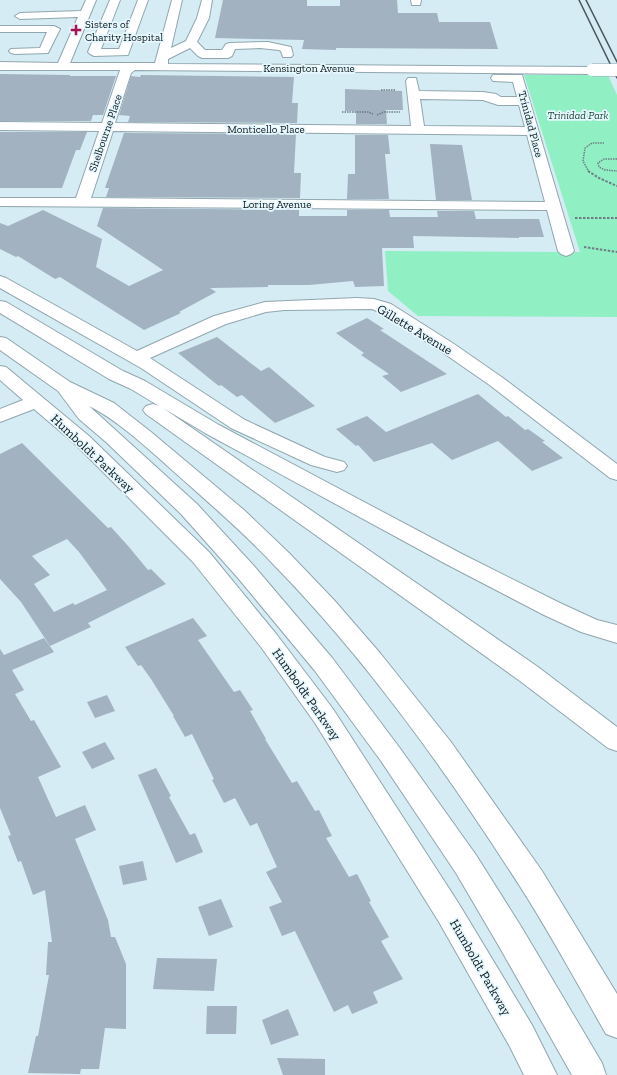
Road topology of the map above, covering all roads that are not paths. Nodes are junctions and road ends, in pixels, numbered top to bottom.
1 (91, 0) edge
2 (115, 0) edge
3 (143, 0) edge
4 (177, 0) edge
5 (207, 0) edge
6 (84, 15) junction
7 (0, 21) edge
8 (0, 29) edge
9 (0, 39) edge
10 (49, 40) junction
11 (191, 43) junction
12 (0, 51) edge
13 (291, 55) dead end
14 (163, 62) junction
15 (0, 66) edge
16 (66, 66) junction
17 (133, 66) junction
18 (343, 68) junction
19 (617, 70) edge
20 (412, 77) junction
21 (415, 101) junction
22 (524, 101) junction
23 (0, 126) edge
24 (107, 127) junction
25 (418, 130) junction
26 (532, 131) junction
27 (0, 202) edge
28 (82, 202) junction
29 (554, 206) junction
30 (566, 251) dead end
31 (0, 281) edge
32 (0, 306) edge
33 (0, 342) edge
34 (136, 358) junction
35 (0, 371) edge
36 (116, 375) junction
37 (63, 386) junction
38 (36, 401) junction
39 (0, 416) edge
40 (337, 466) dead end
41 (617, 474) edge
42 (617, 634) edge
43 (617, 741) edge
44 (617, 1022) edge
45 (541, 1075) edge
46 (590, 1075) edge

1 - 6 street
2 - 3 street
4 - 14 street
5 - 11 street
6 - 7 street
6 - 16 street
8 - 10 street
9 - 10 street
10 - 12 street
11 - 13 street
11 - 14 street
14 - 17 street, Kensington Avenue
14 - 18 street, Kensington Avenue
15 - 16 street, Kensington Avenue
16 - 17 street, Kensington Avenue
17 - 24 street, Shelbourne Place
18 - 19 street, Kensington Avenue, bridge
18 - 20 street, Trinidad Place
20 - 21 street
20 - 22 street, Trinidad Place
21 - 22 street
21 - 25 street
22 - 26 street, Trinidad Place
23 - 24 street, Monticello Place
24 - 25 street, Monticello Place
24 - 28 street, Shelbourne Place
25 - 26 street, Monticello Place
26 - 29 street, Trinidad Place
27 - 28 street, Loring Avenue
28 - 29 street, Loring Avenue
29 - 30 street, Trinidad Place
31 - 34 street
32 - 36 highway
33 - 37 highway
34 - 40 street
34 - 41 street, Gillette Avenue
35 - 38 street, Humboldt Parkway
36 - 42 highway
36 - 43 highway
37 - 44 highway
37 - 46 highway
38 - 39 street
38 - 45 street, Humboldt Parkway

